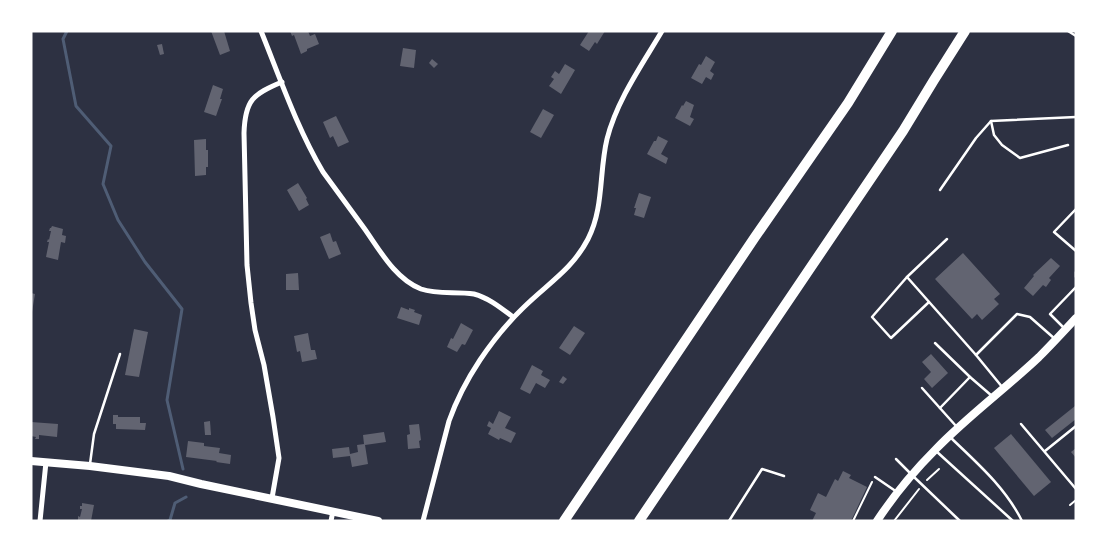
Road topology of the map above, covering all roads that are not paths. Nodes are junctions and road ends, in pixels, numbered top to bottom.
1 (261, 31) edge
2 (662, 31) edge
3 (892, 31) edge
4 (965, 31) edge
5 (1068, 31) edge
6 (1076, 36) edge
7 (282, 82) junction
8 (1076, 117) edge
9 (991, 121) junction
10 (1068, 145) dead end
11 (940, 190) dead end
12 (1075, 211) edge
13 (947, 239) dead end
14 (1076, 251) edge
15 (1076, 272) edge
16 (907, 277) junction
17 (1076, 277) edge
18 (1076, 287) edge
19 (929, 302) junction
20 (514, 317) junction
21 (1076, 318) edge
22 (1066, 329) junction
23 (1056, 340) junction
24 (935, 342) dead end
25 (120, 354) dead end
26 (976, 355) junction
27 (970, 378) junction
28 (922, 388) dead end
29 (1004, 388) junction
30 (993, 397) junction
31 (940, 408) junction
32 (1022, 424) dead end
33 (1076, 426) edge
34 (958, 428) junction
35 (949, 436) junction
36 (935, 450) junction
37 (1044, 451) junction
38 (896, 459) dead end
39 (31, 461) edge
40 (46, 462) junction
41 (90, 466) junction
42 (912, 475) junction
43 (784, 476) dead end
44 (875, 477) road end
45 (1076, 489) edge
46 (898, 492) junction
47 (272, 498) junction
48 (333, 511) junction
49 (40, 521) edge
50 (331, 521) edge
51 (378, 521) edge
52 (423, 521) edge
53 (564, 521) edge
54 (639, 521) edge
55 (729, 521) edge
56 (877, 521) edge
57 (960, 521) edge
58 (1014, 521) edge
59 (1022, 521) edge

1 - 7 street
2 - 20 street
3 - 53 highway
4 - 54 highway
5 - 6 lane
7 - 20 street
7 - 47 street
8 - 9 lane
9 - 10 lane
9 - 11 lane
12 - 14 lane
13 - 16 lane
15 - 17 lane
16 - 19 lane
16 - 19 lane
18 - 22 lane
19 - 26 lane
20 - 52 street
21 - 22 main road
22 - 23 main road
23 - 26 lane
23 - 29 main road
24 - 27 lane
25 - 41 lane
26 - 29 lane
27 - 30 lane
27 - 31 lane
28 - 31 lane
29 - 30 main road
30 - 34 main road
31 - 34 lane
32 - 37 lane
33 - 37 lane
34 - 35 main road
35 - 36 main road
35 - 59 lane
36 - 42 main road
36 - 58 lane
37 - 45 lane
38 - 42 lane
39 - 40 main road
40 - 41 main road
40 - 49 street
41 - 47 main road
42 - 46 main road
42 - 57 lane
43 - 55 lane
44 - 46 lane
46 - 56 main road
47 - 48 main road
48 - 50 street
48 - 51 main road

